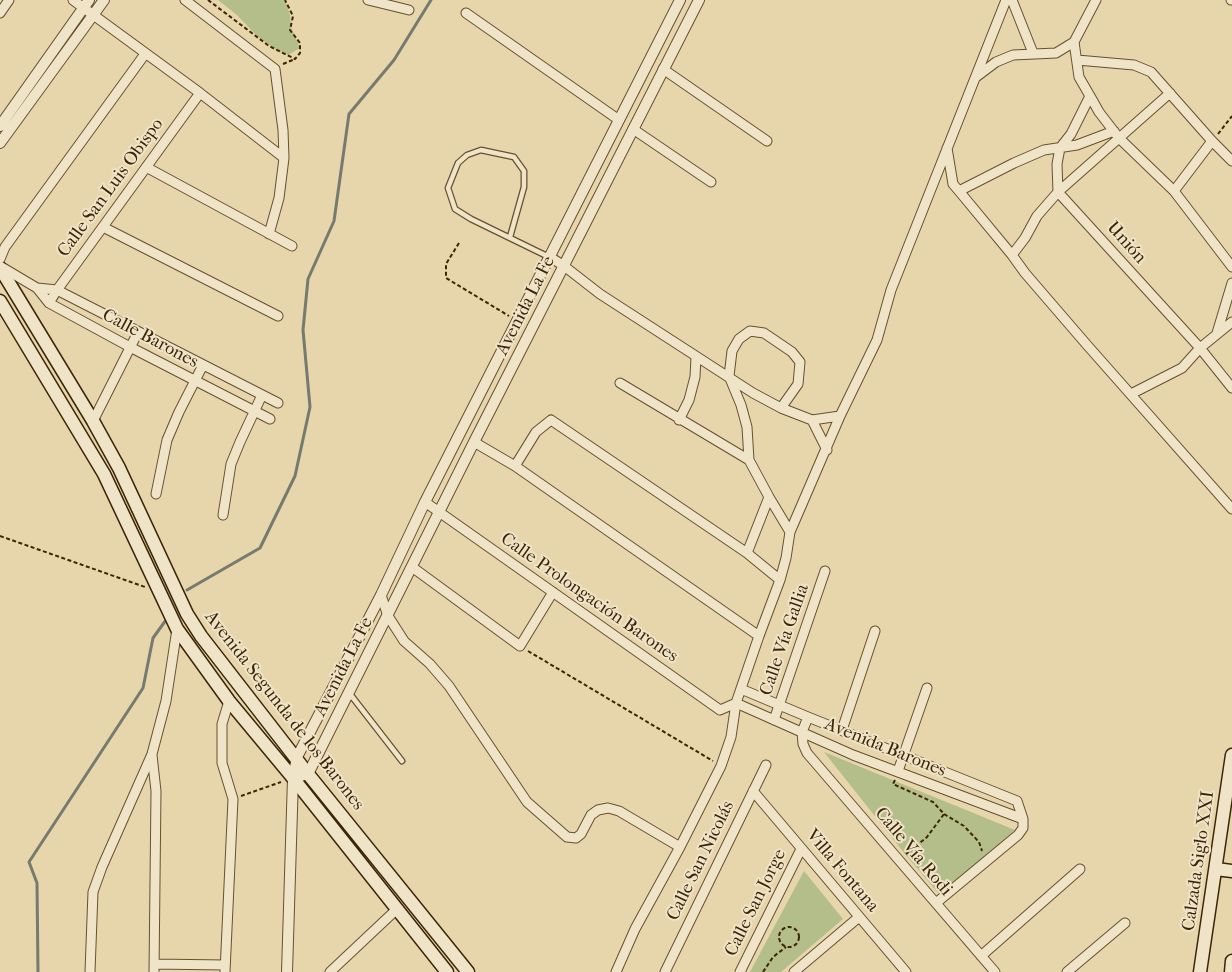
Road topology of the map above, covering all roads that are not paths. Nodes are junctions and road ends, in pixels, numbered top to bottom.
1 (9, 0) edge
2 (73, 0) edge
3 (104, 0) edge
4 (185, 0) edge
5 (368, 0) edge
6 (680, 0) edge
7 (1006, 0) edge
8 (1012, 0) edge
9 (1096, 0) edge
10 (697, 1) edge
11 (86, 4) edge
12 (409, 10) dead end
13 (0, 13) edge
14 (466, 13) dead end
15 (93, 15) junction
16 (1074, 42) junction
17 (1033, 53) junction
18 (145, 54) junction
19 (1076, 60) junction
20 (663, 69) junction
21 (975, 78) junction
22 (200, 92) junction
23 (1170, 93) junction
24 (1090, 96) junction
25 (20, 107) junction
26 (619, 120) junction
27 (0, 126) edge
28 (633, 129) junction
29 (1117, 135) junction
30 (767, 141) dead end
31 (1212, 141) junction
32 (0, 142) edge
33 (947, 148) junction
34 (1060, 148) junction
35 (284, 158) junction
36 (1232, 161) edge
37 (146, 167) junction
38 (711, 182) dead end
39 (959, 191) junction
40 (1174, 191) junction
41 (1058, 192) junction
42 (103, 227) junction
43 (269, 234) junction
44 (510, 237) junction
45 (292, 246) dead end
46 (1012, 255) junction
47 (550, 257) junction
48 (0, 258) edge
49 (564, 266) junction
50 (0, 267) edge
51 (1232, 267) edge
52 (1232, 283) edge
53 (36, 288) junction
54 (57, 290) junction
55 (0, 301) edge
56 (49, 303) junction
57 (278, 316) dead end
58 (1232, 322) edge
59 (138, 332) junction
60 (1217, 334) junction
61 (130, 347) junction
62 (1200, 348) junction
63 (696, 357) junction
64 (203, 366) junction
65 (729, 376) junction
66 (195, 381) junction
67 (620, 383) dead end
68 (1232, 388) edge
69 (1131, 394) junction
70 (262, 395) junction
71 (278, 403) dead end
72 (781, 408) junction
73 (254, 410) junction
74 (840, 416) junction
75 (270, 418) dead end
76 (679, 420) junction
77 (812, 420) junction
78 (93, 421) junction
79 (474, 442) junction
80 (826, 450) junction
81 (749, 460) junction
82 (515, 466) junction
83 (156, 494) dead end
84 (769, 497) junction
85 (425, 502) junction
86 (1232, 509) edge
87 (440, 512) junction
88 (223, 515) dead end
89 (790, 532) junction
90 (748, 553) junction
91 (412, 567) junction
92 (825, 571) dead end
93 (780, 580) junction
94 (553, 592) junction
95 (380, 595) junction
96 (388, 616) junction
97 (177, 629) junction
98 (875, 631) dead end
99 (759, 636) junction
100 (927, 688) dead end
101 (741, 689) junction
102 (349, 693) junction
103 (229, 701) junction
104 (736, 703) junction
105 (780, 705) junction
106 (808, 718) junction
107 (774, 720) junction
108 (842, 730) junction
109 (802, 732) junction
110 (152, 754) junction
111 (904, 755) junction
112 (1232, 755) edge
113 (296, 757) junction
114 (402, 761) dead end
115 (766, 765) dead end
116 (898, 771) junction
117 (308, 774) junction
118 (293, 778) junction
119 (753, 791) junction
120 (1023, 819) junction
121 (680, 848) junction
122 (801, 849) junction
123 (1080, 869) dead end
124 (1216, 869) junction
125 (1232, 872) edge
126 (936, 903) junction
127 (397, 909) junction
128 (859, 917) junction
129 (1125, 923) dead end
130 (981, 956) junction
131 (1232, 961) edge
132 (154, 968) edge
133 (225, 968) edge
134 (902, 971) edge
135 (90, 972) edge
136 (287, 972) edge
137 (330, 972) edge
138 (447, 972) edge
139 (468, 972) edge
140 (616, 972) edge
141 (665, 972) edge
142 (740, 972) edge
143 (794, 972) edge
144 (995, 972) edge
145 (1068, 972) edge
146 (1200, 972) edge
147 (1230, 972) edge

1 - 13 street
2 - 11 street
3 - 15 street
4 - 35 street
5 - 12 street
6 - 26 street, Avenida La Fe
7 - 21 street
8 - 17 street
9 - 16 street
10 - 20 street, Avenida La Fe
11 - 15 street
11 - 25 street
14 - 26 street
15 - 18 street
15 - 25 street
16 - 17 street
16 - 19 street
17 - 21 street
18 - 22 street
18 - 48 street
19 - 23 street
19 - 24 street
20 - 28 street, Avenida La Fe
20 - 30 street
21 - 33 street
22 - 35 street
22 - 37 street, Calle San Luis Obispo
23 - 29 street
23 - 31 street
24 - 29 street
24 - 34 street
25 - 27 street
25 - 32 street
26 - 47 street, Avenida La Fe
28 - 38 street
28 - 49 street, Avenida La Fe
29 - 34 street
29 - 40 street
29 - 41 street
31 - 36 street
31 - 40 street
33 - 39 street
33 - 74 street
34 - 39 street
34 - 41 street
35 - 43 street
37 - 42 street, Calle San Luis Obispo
37 - 43 street
39 - 46 street
40 - 51 street
41 - 46 street
41 - 62 street, Unión
42 - 54 street, Calle San Luis Obispo
42 - 57 street
43 - 45 street
44 - 44 lane
44 - 47 lane
46 - 69 street
47 - 49 street
47 - 85 street, Avenida La Fe
49 - 63 street
49 - 79 street, Avenida La Fe
50 - 53 street, Calle Barones
50 - 78 main road, Avenida Segunda de los Barones
52 - 60 street
53 - 54 street, Calle Barones
53 - 56 street, Calle Barones
54 - 56 street, Calle San Luis Obispo
54 - 59 street, Calle Barones
55 - 97 main road, Avenida Segunda de los Barones
56 - 61 street, Calle Barones
58 - 60 street
59 - 61 street
59 - 64 street, Calle Barones
60 - 62 street
61 - 66 street, Calle Barones
61 - 78 street
62 - 68 street, Unión
62 - 69 street
63 - 65 street
63 - 76 street
64 - 66 street
64 - 70 street, Calle Barones
65 - 72 street
65 - 72 street
65 - 81 street
66 - 73 street, Calle Barones
66 - 83 street
67 - 76 street
69 - 86 street
70 - 71 street, Calle Barones
70 - 73 street
72 - 77 street
73 - 75 street, Calle Barones
73 - 88 street
74 - 77 street
74 - 80 street
76 - 81 street
77 - 80 street
78 - 113 main road, Avenida Segunda de los Barones
79 - 82 street
79 - 87 street, Avenida La Fe
80 - 89 street
81 - 84 street
82 - 90 street
82 - 99 street
84 - 89 street
84 - 90 street
85 - 87 street, Calle Prolongación Barones
85 - 95 street, Avenida La Fe
87 - 91 street, Avenida La Fe
87 - 94 street, Calle Prolongación Barones
89 - 93 street
90 - 93 street
91 - 94 street
91 - 96 street, Avenida La Fe
92 - 105 street, Calle Vía Gallia
93 - 99 street
94 - 104 street, Calle Prolongación Barones
95 - 96 street
95 - 113 street, Avenida La Fe
96 - 102 street, Avenida La Fe
96 - 121 street
97 - 103 main road, Avenida Segunda de los Barones
97 - 110 street
98 - 108 street
99 - 101 street
100 - 111 street
101 - 104 street
101 - 105 street, Avenida Barones
102 - 114 lane
102 - 117 street, Avenida La Fe
103 - 118 main road, Avenida Segunda de los Barones
103 - 133 street
104 - 107 street, Avenida Barones
104 - 121 street
105 - 106 street, Avenida Barones
105 - 107 street, Calle Vía Gallia
106 - 108 street, Avenida Barones
106 - 109 street
107 - 109 street, Avenida Barones
108 - 111 street, Avenida Barones
109 - 116 street, Avenida Barones
109 - 126 street, Calle Vía Rodi
110 - 132 street
110 - 135 street
111 - 116 street
111 - 120 street, Avenida Barones
112 - 124 main road, Calzada Siglo XXI
113 - 117 main road, Avenida Segunda de los Barones
113 - 118 street, Avenida La Fe
115 - 119 street, Calle San Nicolás
116 - 120 street, Avenida Barones
117 - 118 street
117 - 139 main road, Avenida Segunda de los Barones
118 - 127 main road, Avenida Segunda de los Barones
118 - 136 street, Avenida La Fe
119 - 122 street, Villa Fontana
119 - 141 street, Calle San Nicolás
120 - 126 street
121 - 140 street
122 - 128 street, Villa Fontana
122 - 142 street, Calle San Jorge
123 - 130 street
124 - 125 main road
124 - 146 main road, Calzada Siglo XXI
126 - 130 street, Calle Vía Rodi
127 - 137 street
127 - 138 main road, Avenida Segunda de los Barones
128 - 134 street, Villa Fontana
128 - 143 street
129 - 145 street
130 - 144 street, Calle Vía Rodi
131 - 147 main road
132 - 133 street

